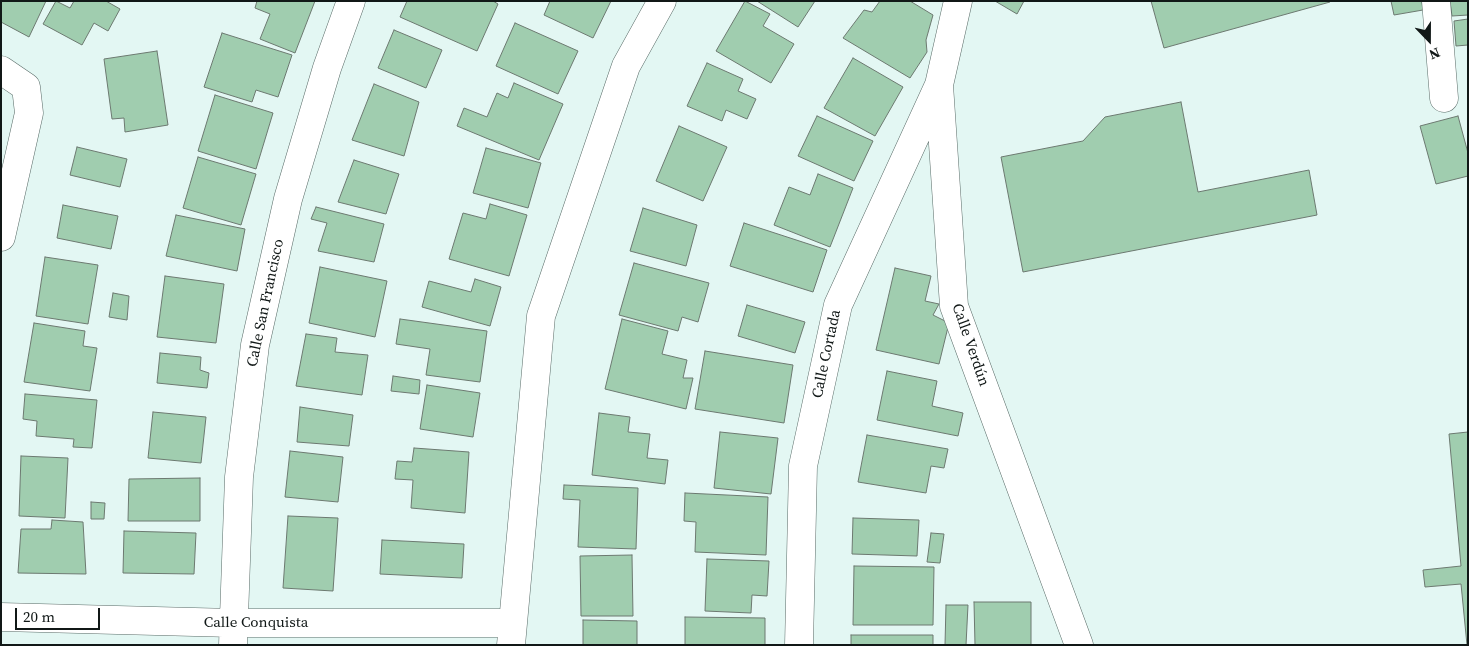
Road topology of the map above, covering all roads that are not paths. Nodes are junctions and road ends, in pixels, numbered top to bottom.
1 (351, 1) edge
2 (662, 1) edge
3 (672, 1) edge
4 (958, 1) edge
5 (1436, 1) edge
6 (626, 66) junction
7 (1, 70) edge
8 (939, 85) junction
9 (1444, 98) dead end
10 (1, 237) edge
11 (1, 617) edge
12 (233, 634) edge
13 (512, 634) edge
14 (799, 645) edge
15 (1079, 645) edge

1 - 12 street, Calle San Francisco
2 - 6 street
3 - 6 street
4 - 8 street, Calle Verdún
5 - 9 street
6 - 13 street
7 - 10 street
8 - 14 street, Calle Cortada
8 - 15 street, Calle Verdún
11 - 12 street, Calle Conquista
12 - 13 street, Calle Conquista

